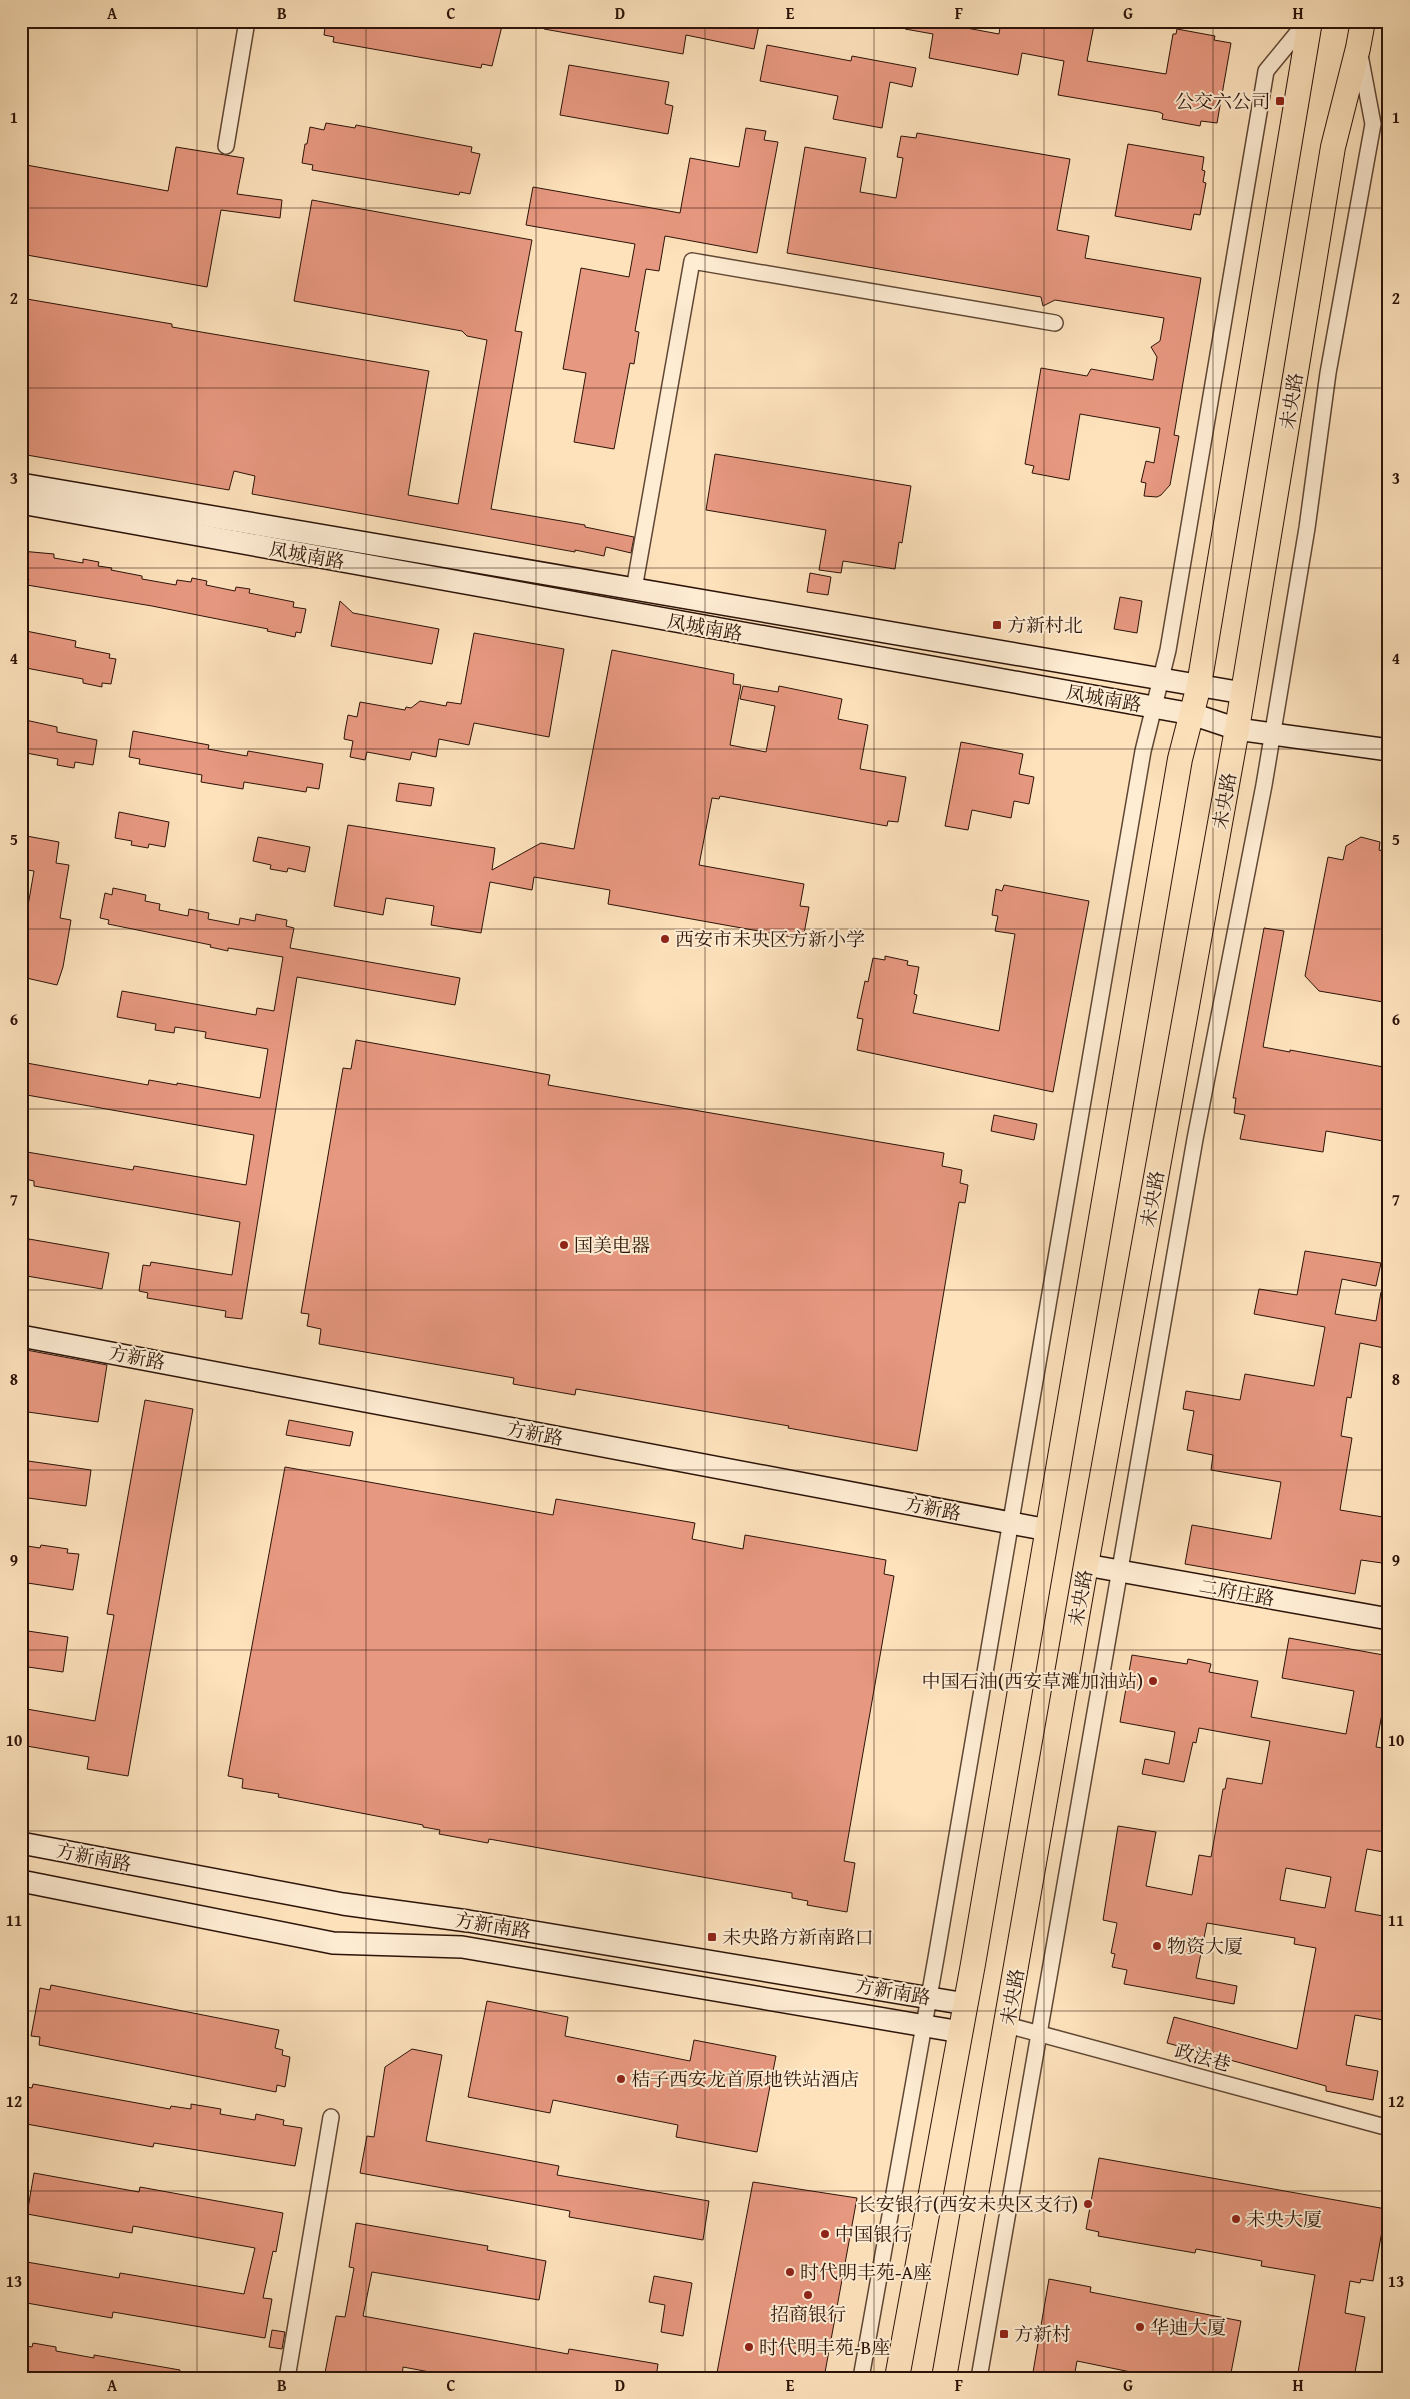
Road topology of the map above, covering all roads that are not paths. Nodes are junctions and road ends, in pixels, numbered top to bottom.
1 (247, 21) edge
2 (1309, 21) edge
3 (1363, 22) edge
4 (1358, 48) junction
5 (226, 146) dead end
6 (1055, 323) dead end
7 (21, 484) edge
8 (21, 503) edge
9 (634, 589) junction
10 (1161, 679) junction
11 (1199, 685) junction
12 (1243, 693) junction
13 (1154, 707) junction
14 (1192, 714) junction
15 (1237, 729) junction
16 (1273, 734) junction
17 (1389, 750) edge
18 (21, 1336) edge
19 (1010, 1523) junction
20 (1048, 1530) junction
21 (1086, 1566) junction
22 (1120, 1572) junction
23 (1389, 1619) edge
24 (21, 1843) edge
25 (21, 1881) edge
26 (929, 1997) junction
27 (966, 2004) junction
28 (1007, 2025) junction
29 (924, 2026) junction
30 (961, 2032) junction
31 (1040, 2034) junction
32 (332, 2117) dead end
33 (1389, 2128) edge
34 (287, 2378) edge
35 (861, 2378) edge
36 (897, 2378) edge
37 (944, 2378) edge
38 (979, 2378) edge

1 - 5 street
2 - 10 street
2 - 11 main road
3 - 4 main road, 未央路
4 - 12 main road, 未央路
4 - 16 street
6 - 9 street
7 - 9 street, 凤城南路
8 - 13 street, 凤城南路
9 - 10 street, 凤城南路
10 - 11 street, 凤城南路
10 - 13 street
11 - 12 street, 凤城南路
11 - 14 main road
12 - 15 main road, 未央路
13 - 14 street, 凤城南路
13 - 19 street
14 - 15 street, 凤城南路
14 - 20 main road
15 - 16 street, 凤城南路
15 - 21 main road, 未央路
16 - 17 street, 凤城南路
16 - 22 street
18 - 19 street, 方新路
19 - 20 street, 方新路
19 - 26 street
20 - 27 main road
21 - 22 street, 二府庄路
21 - 28 main road, 未央路
22 - 23 street, 二府庄路
22 - 31 street
24 - 26 street, 方新南路
25 - 29 street, 方新南路
26 - 27 street, 方新南路
26 - 29 street
27 - 30 main road
28 - 31 street, 政法巷
28 - 37 main road, 未央路
29 - 30 street, 方新南路
29 - 35 street
30 - 36 main road
31 - 33 street, 政法巷
31 - 38 street
32 - 34 street

